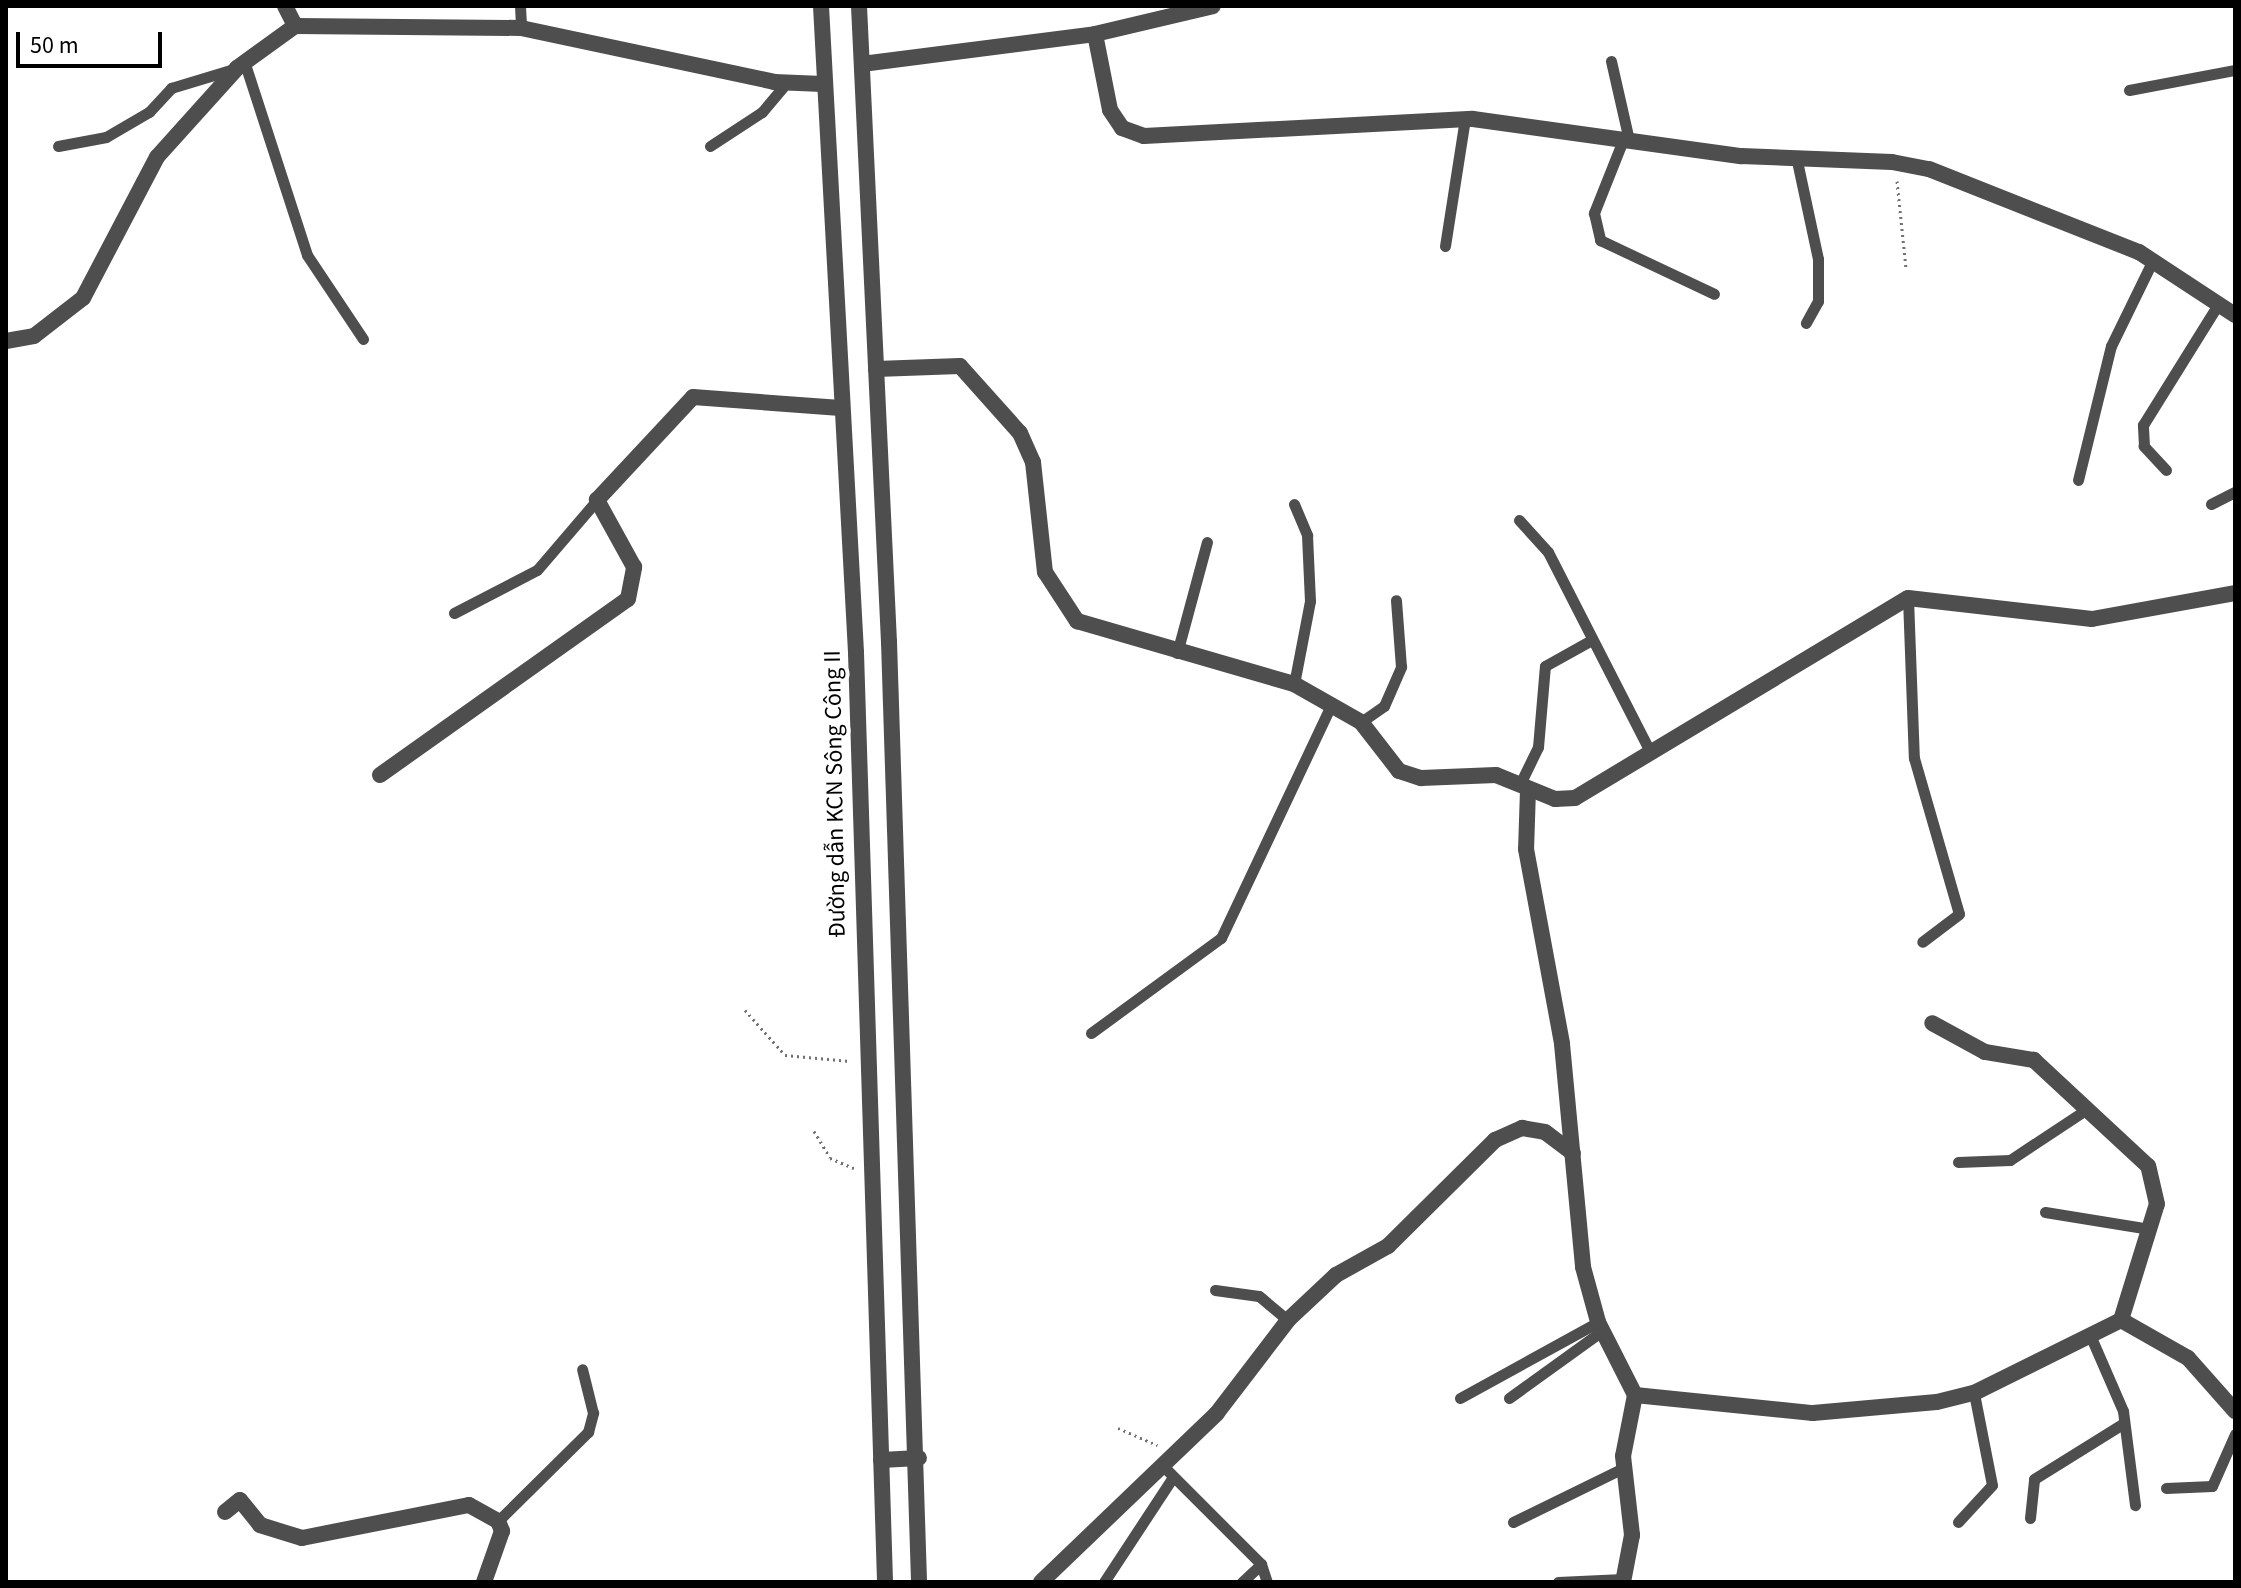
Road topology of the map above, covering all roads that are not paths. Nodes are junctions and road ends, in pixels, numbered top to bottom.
1 (285, 6) edge
2 (520, 6) edge
3 (821, 6) edge
4 (859, 6) edge
5 (1213, 6) edge
6 (295, 26) junction
7 (521, 28) junction
8 (1095, 34) junction
9 (1611, 61) dead end
10 (862, 64) junction
11 (241, 66) junction
12 (2235, 70) edge
13 (786, 83) junction
14 (823, 84) junction
15 (2129, 90) dead end
16 (1465, 119) junction
17 (1626, 140) junction
18 (58, 146) dead end
19 (710, 146) dead end
20 (1797, 161) junction
21 (1445, 246) dead end
22 (2153, 260) junction
23 (1714, 294) dead end
24 (2228, 305) edge
25 (1806, 323) dead end
26 (363, 339) dead end
27 (6, 341) edge
28 (876, 369) junction
29 (841, 408) junction
30 (2166, 470) dead end
31 (2078, 480) dead end
32 (2235, 492) edge
33 (597, 500) junction
34 (1294, 504) dead end
35 (2211, 504) dead end
36 (1519, 520) dead end
37 (1207, 542) dead end
38 (2235, 593) edge
39 (1908, 598) junction
40 (1396, 600) dead end
41 (454, 613) dead end
42 (1588, 642) junction
43 (1177, 653) junction
44 (1294, 684) junction
45 (1332, 703) junction
46 (1361, 722) junction
47 (1650, 751) junction
48 (380, 775) dead end
49 (1524, 787) junction
50 (1922, 942) dead end
51 (1932, 1023) dead end
52 (1091, 1033) dead end
53 (2087, 1109) junction
54 (1573, 1153) junction
55 (1958, 1162) dead end
56 (2045, 1212) dead end
57 (2150, 1229) junction
58 (1215, 1290) dead end
59 (1288, 1320) junction
60 (2121, 1320) junction
61 (1600, 1326) junction
62 (2090, 1335) junction
63 (582, 1369) dead end
64 (1974, 1393) junction
65 (1635, 1395) junction
66 (1460, 1398) dead end
67 (1509, 1398) dead end
68 (2235, 1411) edge
69 (2124, 1423) junction
70 (2235, 1434) edge
71 (919, 1458) junction
72 (881, 1460) junction
73 (1170, 1468) junction
74 (1623, 1468) junction
75 (2166, 1488) dead end
76 (2135, 1505) dead end
77 (225, 1512) dead end
78 (2030, 1518) dead end
79 (498, 1521) junction
80 (1513, 1522) dead end
81 (1958, 1522) dead end
82 (1261, 1564) junction
83 (1623, 1580) edge
84 (484, 1582) edge
85 (885, 1582) edge
86 (919, 1582) edge
87 (1041, 1582) edge
88 (1104, 1582) edge
89 (1242, 1582) edge
90 (1267, 1582) edge
91 (1558, 1582) edge

1 - 6 street
2 - 7 lane
3 - 14 street, Đường dẫn KCN Sông Công II
4 - 10 street
5 - 8 street
6 - 7 street
6 - 11 street
7 - 13 street
8 - 10 street
8 - 16 street
9 - 17 lane
10 - 28 street
11 - 18 lane
11 - 26 lane
11 - 27 street
12 - 15 lane
13 - 14 street
13 - 19 lane
14 - 29 street, Đường dẫn KCN Sông Công II
16 - 17 street
16 - 21 lane
17 - 20 street
17 - 23 lane
20 - 22 street
20 - 25 lane
22 - 24 street
22 - 31 lane
24 - 30 lane
28 - 43 street
28 - 71 street
29 - 33 street
29 - 72 street, Đường dẫn KCN Sông Công II
32 - 35 lane
33 - 41 lane
33 - 48 street
34 - 44 lane
36 - 42 lane
37 - 43 lane
38 - 39 street
39 - 47 street
39 - 50 lane
40 - 46 lane
42 - 47 lane
42 - 49 lane
43 - 44 street
44 - 45 street
45 - 46 street
45 - 52 lane
46 - 49 street
47 - 49 street
49 - 54 street
51 - 53 street
53 - 55 lane
53 - 57 street
54 - 59 street
54 - 61 street
56 - 57 lane
57 - 60 street
58 - 59 lane
59 - 73 street
60 - 62 street
60 - 68 street
61 - 65 street
61 - 66 lane
61 - 67 lane
62 - 64 street
62 - 69 lane
63 - 79 lane
64 - 65 street
64 - 81 lane
65 - 74 street
69 - 76 lane
69 - 78 lane
70 - 75 lane
71 - 72 street
71 - 86 street
72 - 85 street, Đường dẫn KCN Sông Công II
73 - 82 lane
73 - 87 street
73 - 88 lane
74 - 80 lane
74 - 83 street
77 - 79 street
79 - 84 street
82 - 89 lane
82 - 90 lane
83 - 91 lane

